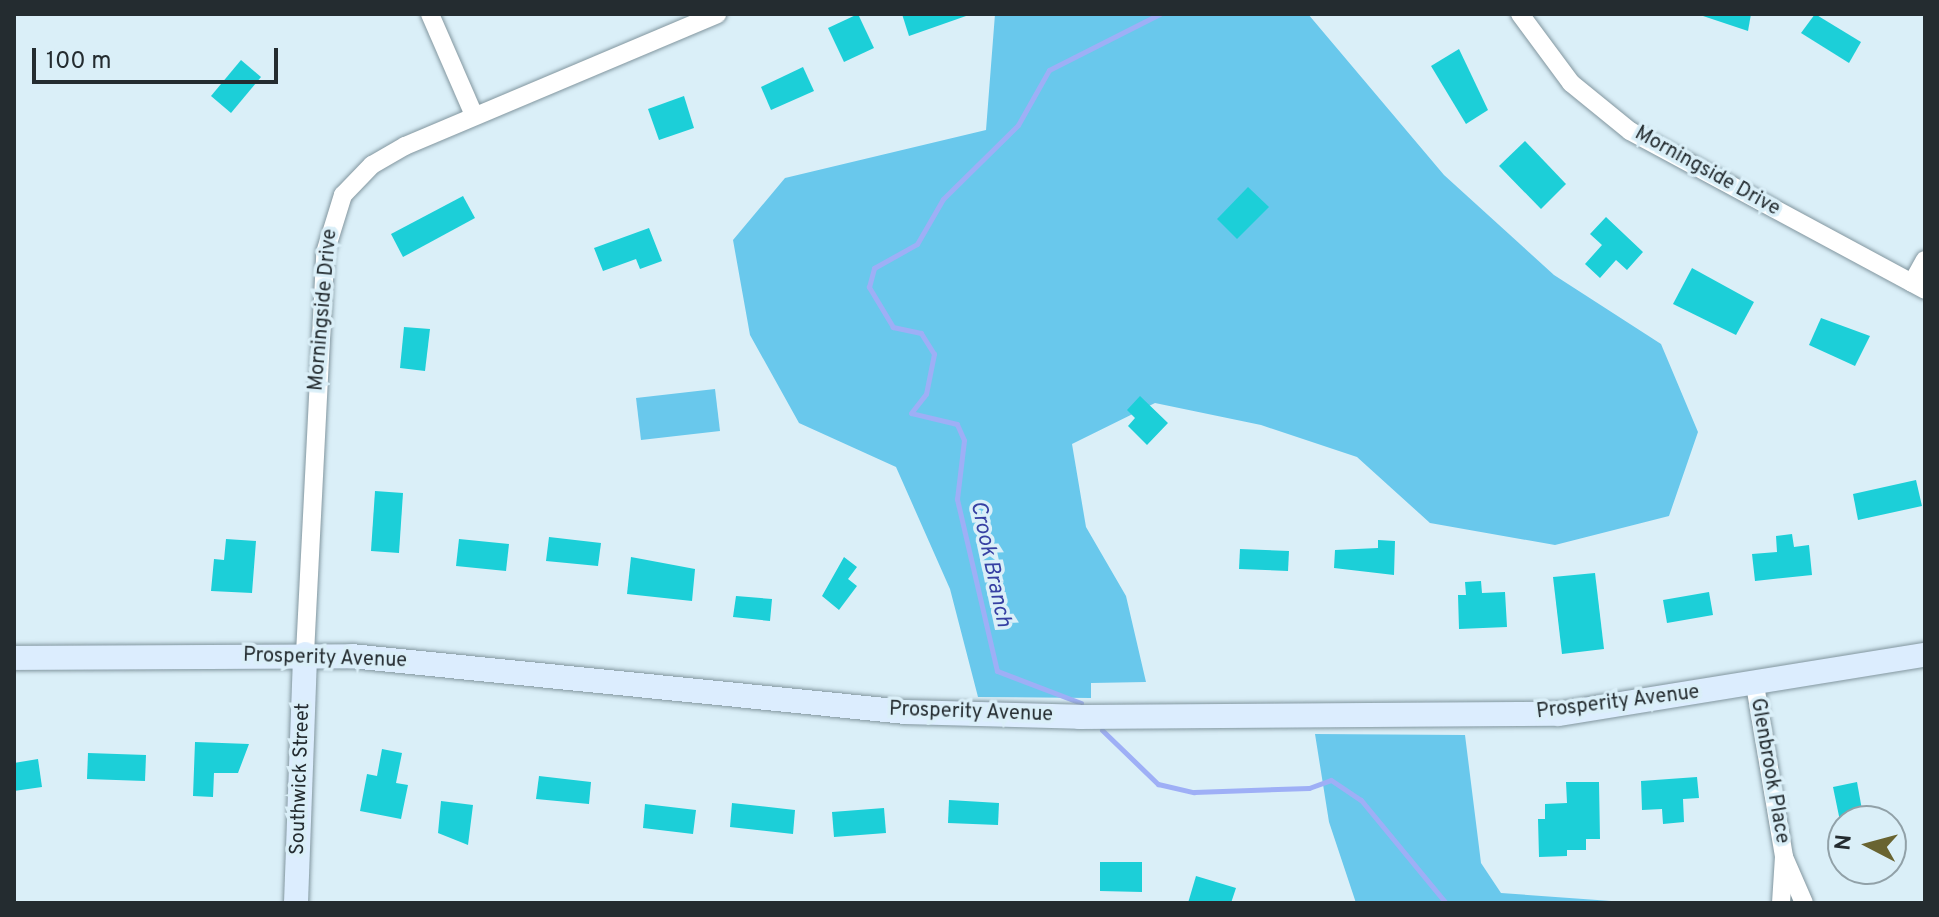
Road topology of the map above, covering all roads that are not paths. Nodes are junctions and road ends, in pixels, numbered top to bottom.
1 (430, 14) edge
2 (717, 14) edge
3 (1520, 14) edge
4 (474, 115) junction
5 (1925, 260) edge
6 (1918, 287) edge
7 (305, 654) junction
8 (1925, 655) edge
9 (14, 658) edge
10 (1755, 685) junction
11 (1784, 857) junction
12 (296, 903) edge
13 (1781, 903) edge
14 (1804, 903) edge

1 - 4 street
2 - 4 street, Morningside Drive
3 - 6 street, Morningside Drive
4 - 7 street, Morningside Drive
5 - 6 street
7 - 9 main road, Prosperity Avenue
7 - 10 main road, Prosperity Avenue
7 - 12 main road, Southwick Street
8 - 10 main road, Prosperity Avenue
10 - 11 street, Glenbrook Place
11 - 13 street
11 - 14 street

